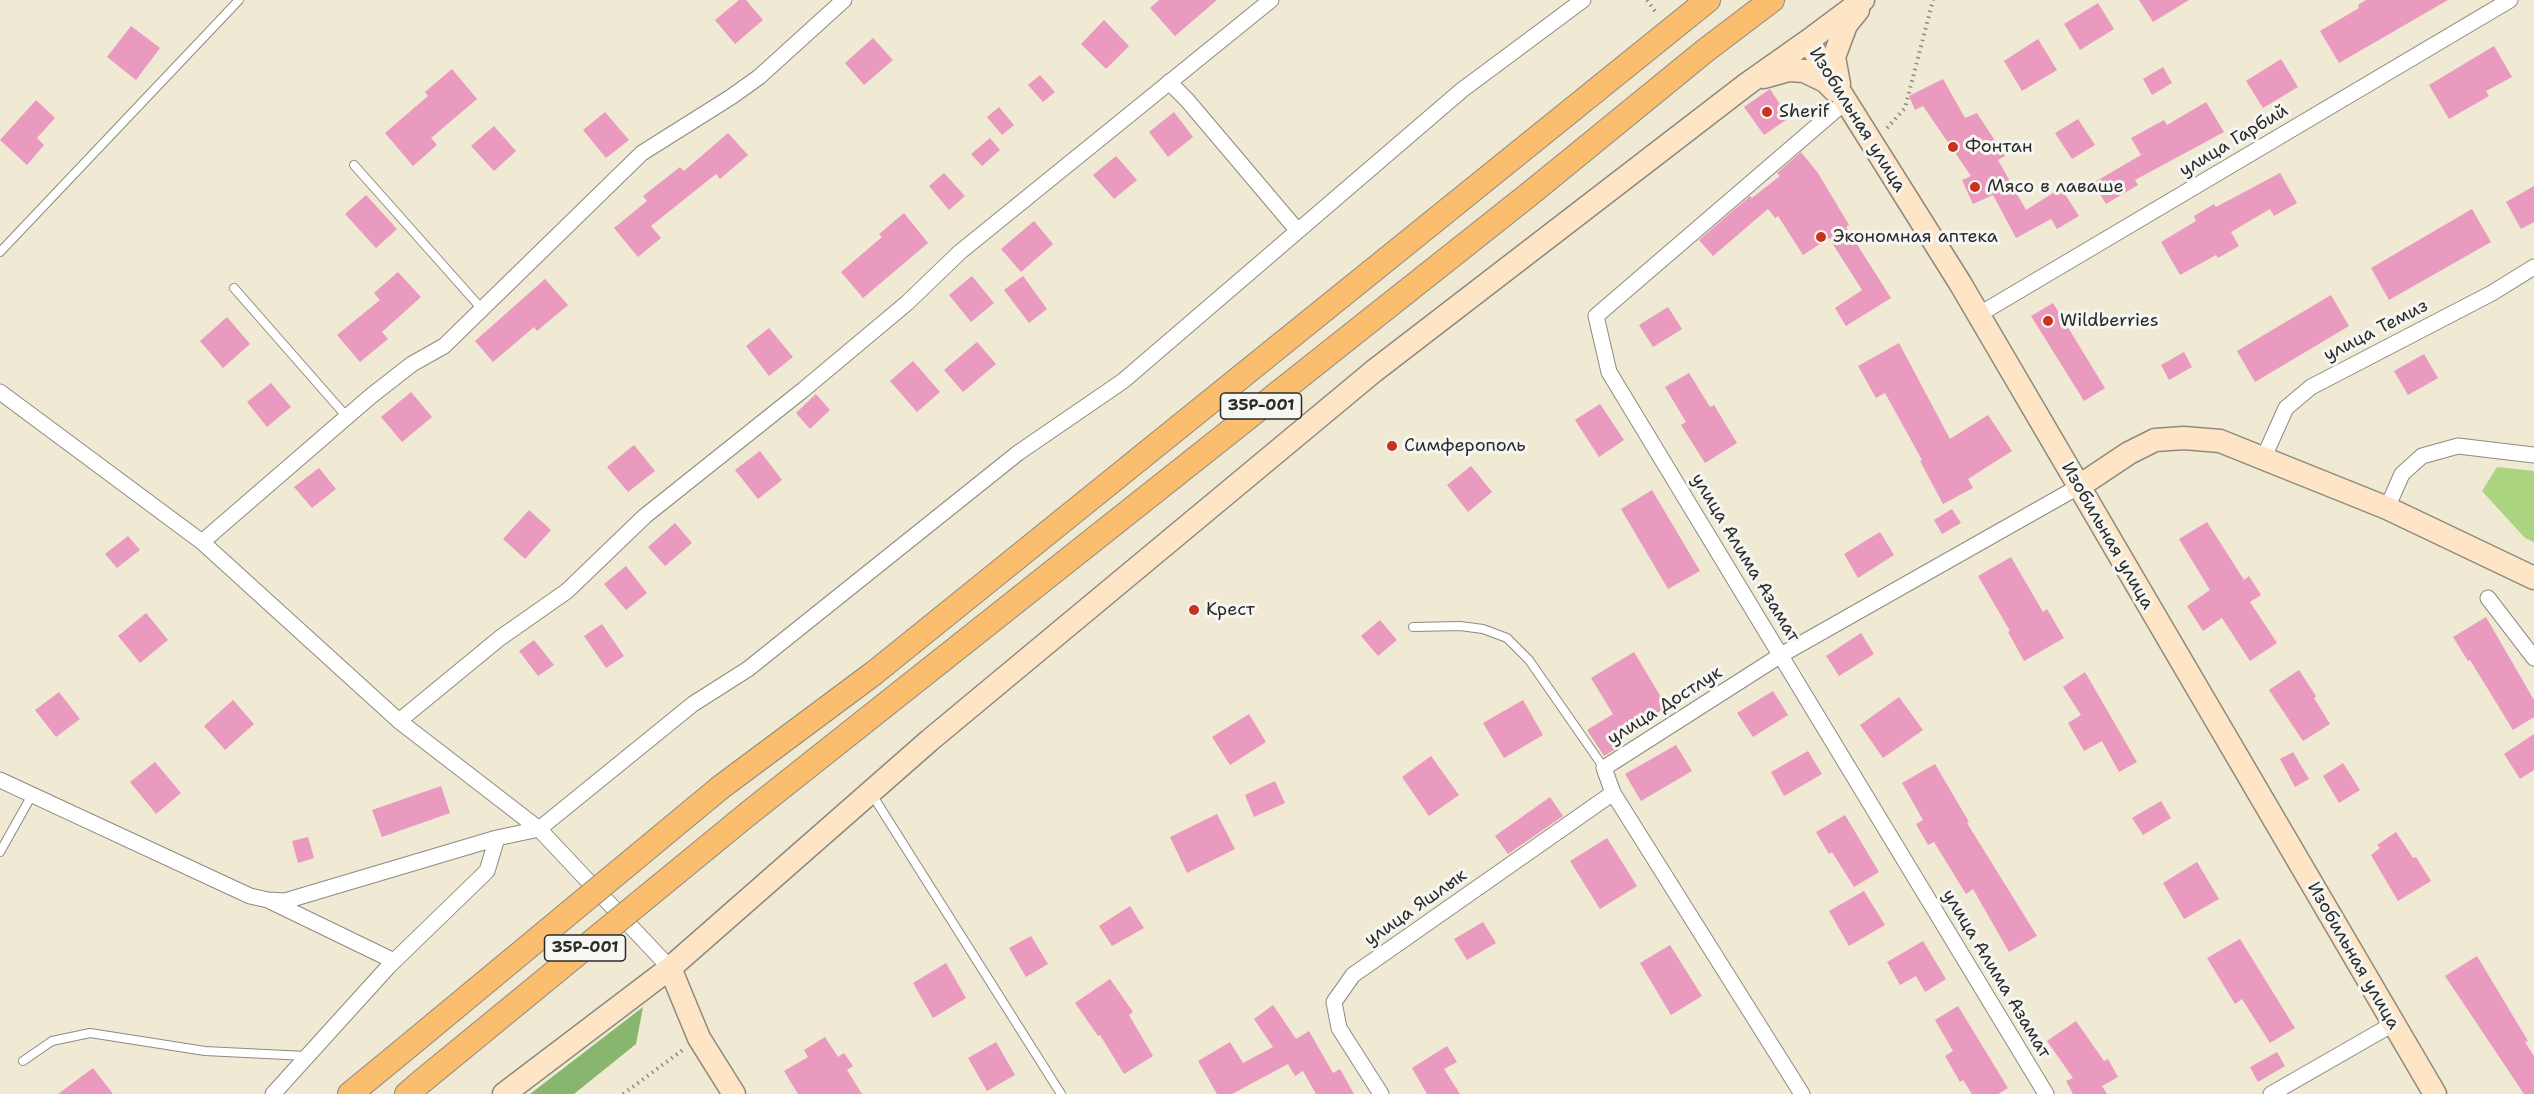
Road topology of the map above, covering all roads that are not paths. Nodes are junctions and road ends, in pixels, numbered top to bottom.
1 (239, 0) edge
2 (844, 0) edge
3 (1271, 0) edge
4 (1583, 0) edge
5 (1708, 0) edge
6 (1772, 0) edge
7 (1865, 0) edge
8 (2510, 0) edge
9 (1808, 41) junction
10 (1169, 82) junction
11 (1750, 82) junction
12 (1845, 102) junction
13 (354, 165) dead end
14 (1297, 230) junction
15 (0, 252) edge
16 (2534, 267) edge
17 (234, 288) dead end
18 (481, 308) junction
19 (1978, 315) junction
20 (0, 392) edge
21 (347, 417) junction
22 (2534, 455) edge
23 (2264, 457) junction
24 (2078, 487) junction
25 (2387, 508) junction
26 (202, 542) junction
27 (2534, 578) edge
28 (2488, 598) dead end
29 (1413, 627) dead end
30 (1781, 655) junction
31 (2534, 658) edge
32 (399, 721) junction
33 (1604, 768) junction
34 (0, 780) edge
35 (871, 792) junction
36 (1613, 794) junction
37 (32, 795) junction
38 (539, 829) junction
39 (497, 838) junction
40 (0, 852) edge
41 (267, 900) junction
42 (394, 961) junction
43 (670, 968) junction
44 (2393, 1024) junction
45 (307, 1056) junction
46 (23, 1061) dead end
47 (414, 1088) edge
48 (273, 1094) edge
49 (350, 1094) edge
50 (504, 1094) edge
51 (734, 1094) edge
52 (1061, 1094) edge
53 (1381, 1094) edge
54 (1802, 1094) edge
55 (2046, 1094) edge
56 (2271, 1094) edge
57 (2435, 1094) edge

1 - 15 lane
2 - 18 street
3 - 10 street
4 - 14 street
5 - 49 main road, 35Р-001, bridge
6 - 47 main road, 35Р-001, bridge
7 - 9 main road, Изобильная улица
7 - 12 main road
8 - 19 street, улица Гарбий
9 - 11 main road
9 - 12 main road, Изобильная улица
10 - 14 street
10 - 32 street
11 - 12 main road
11 - 35 main road
12 - 19 main road, Изобильная улица
12 - 30 street, улица Алима Азамат
13 - 18 lane
14 - 38 street
16 - 23 street, улица Темиз
17 - 21 lane
18 - 21 street
19 - 24 main road, Изобильная улица
20 - 26 street
21 - 26 street
22 - 25 street
23 - 24 main road
23 - 25 main road
24 - 30 street, улица Достлук
24 - 44 main road, Изобильная улица
25 - 27 main road
26 - 32 street
28 - 31 street
29 - 33 lane
30 - 33 street, улица Достлук
30 - 55 street, улица Алима Азамат
32 - 38 street
33 - 36 street, улица Достлук
34 - 37 street
35 - 43 main road
35 - 52 lane
36 - 53 street, улица Яшлык
36 - 54 street, улица Достлук
37 - 40 lane
37 - 41 street
38 - 39 street
38 - 43 street
39 - 41 street
39 - 42 street
41 - 42 street
42 - 45 street
43 - 50 main road
43 - 51 main road
44 - 56 street
44 - 57 main road, Изобильная улица
45 - 46 lane
45 - 48 street

